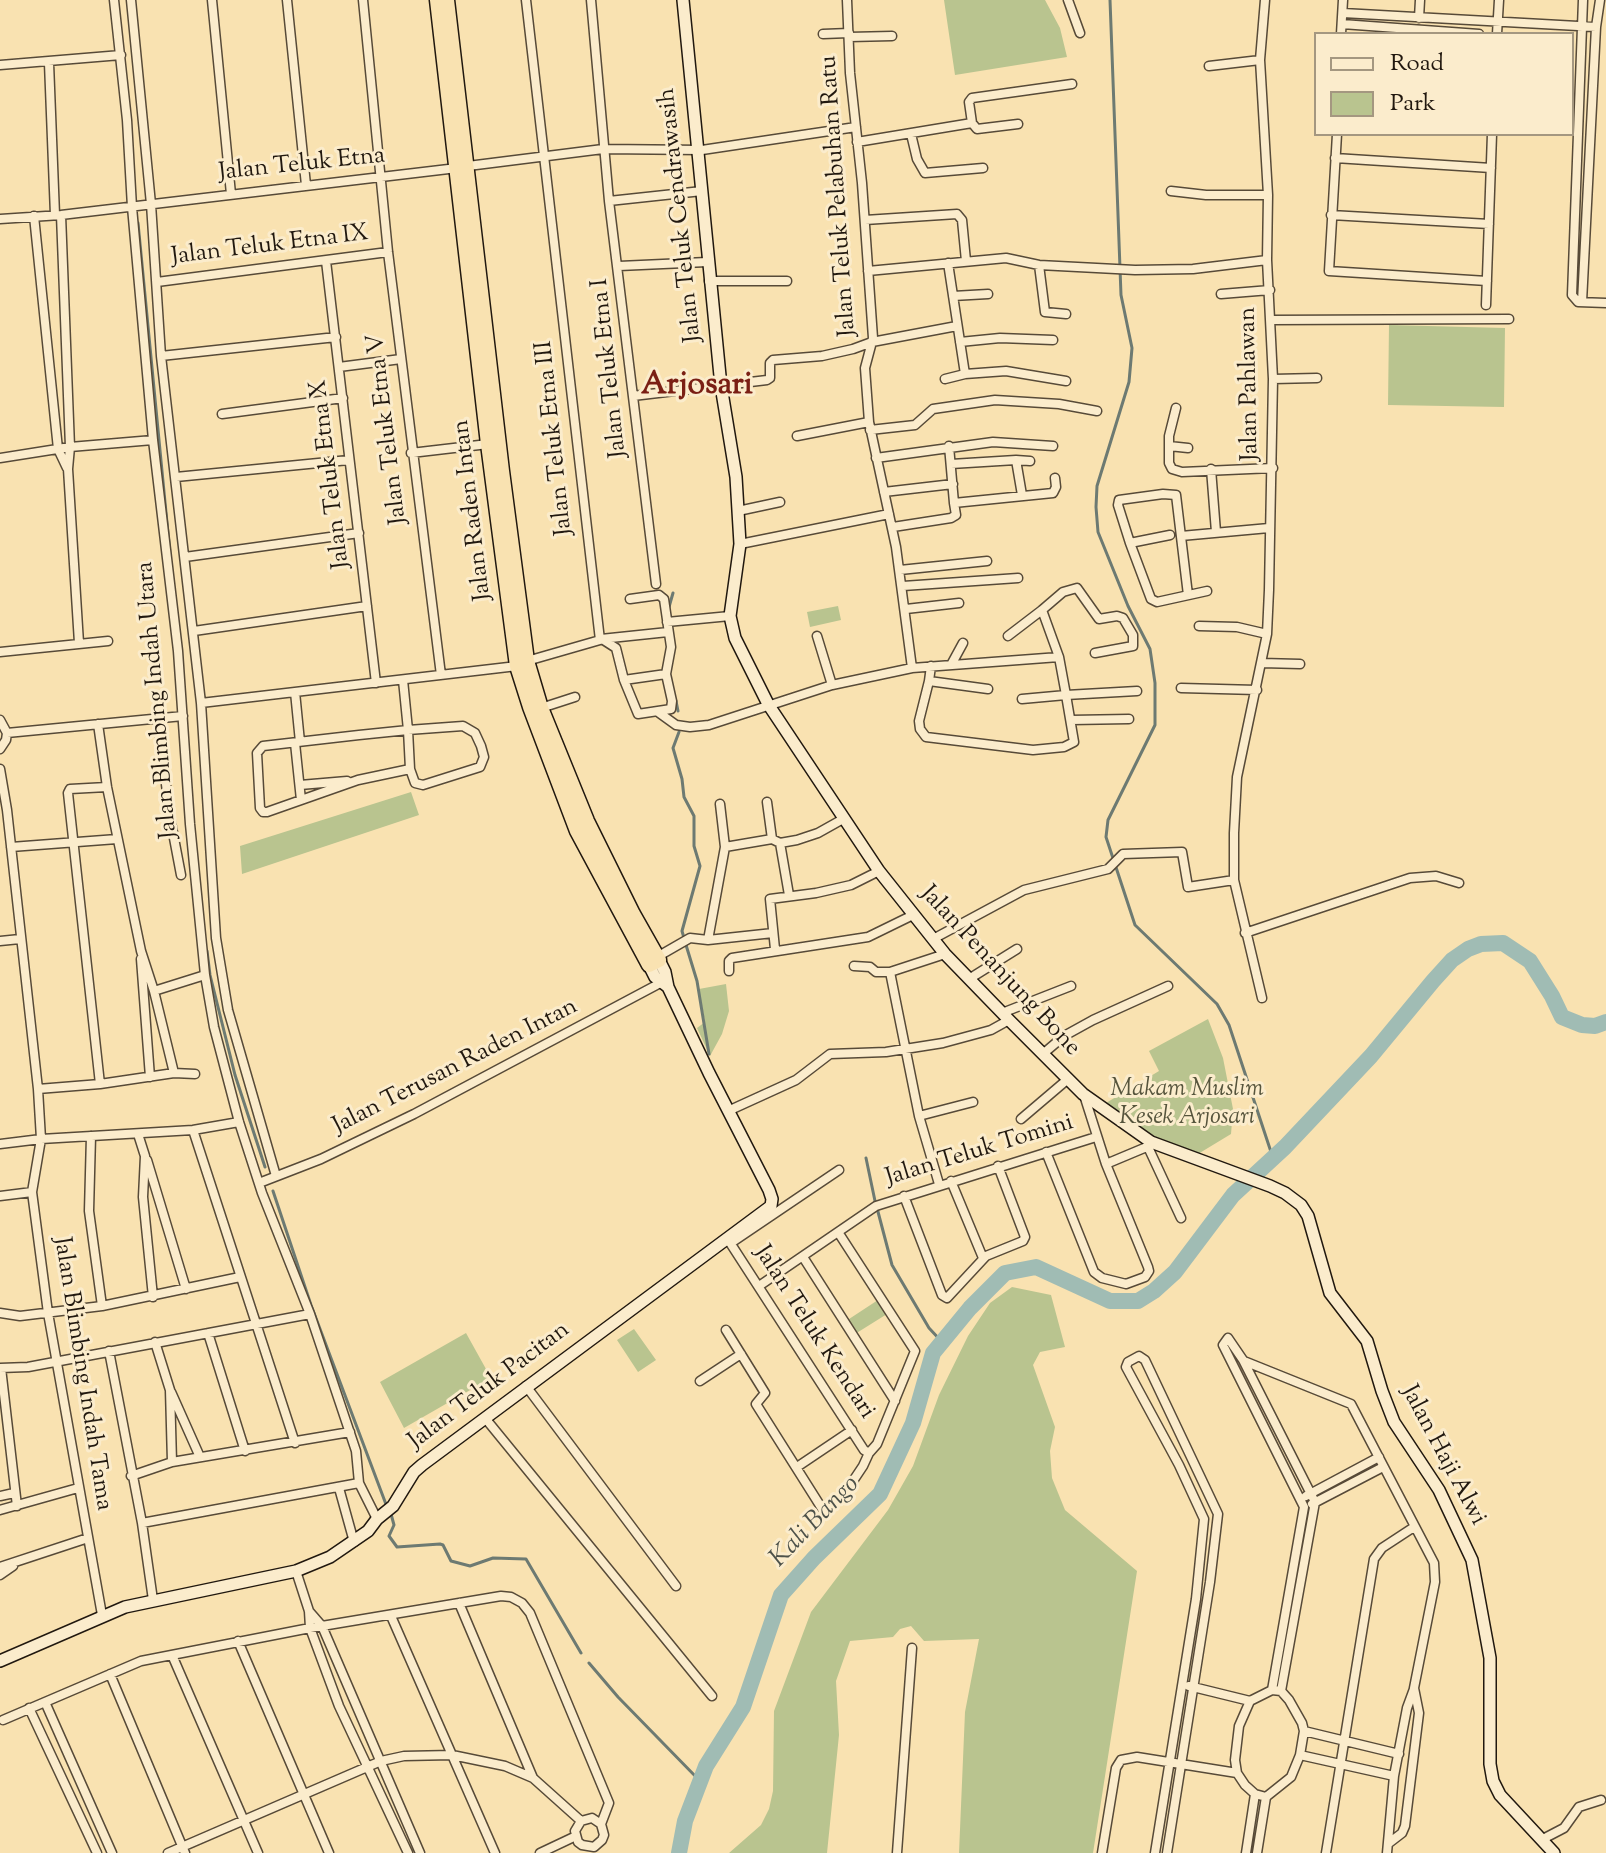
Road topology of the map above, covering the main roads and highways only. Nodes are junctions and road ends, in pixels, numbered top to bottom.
1 (437, 0) edge
2 (447, 0) edge
3 (462, 167) junction
4 (522, 663) junction
5 (591, 846) junction
6 (655, 960) road end

1 - 3 highway, Jalan Raden Intan
2 - 3 highway, Jalan Raden Intan
3 - 4 highway, Jalan Raden Intan
3 - 4 highway, Jalan Raden Intan
4 - 5 highway, Jalan Raden Intan
4 - 5 highway, Jalan Raden Intan
5 - 6 highway, Jalan Raden Intan

